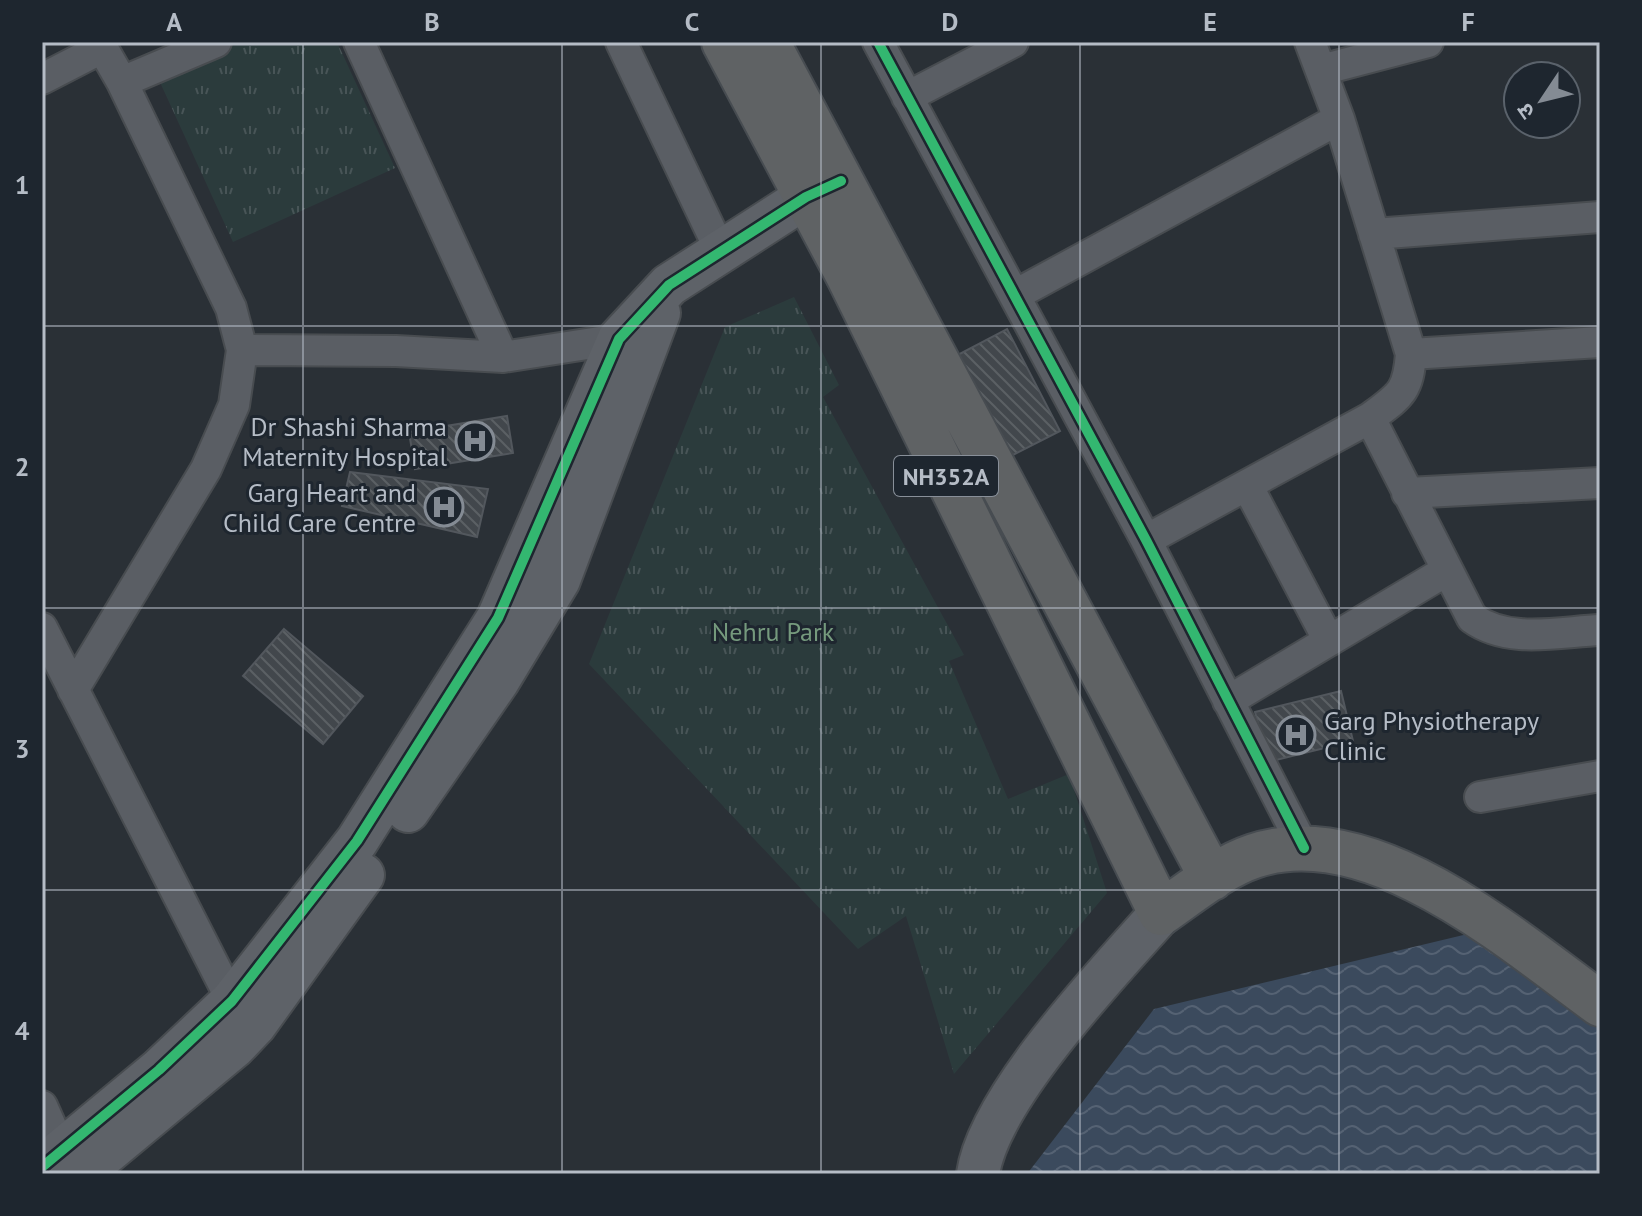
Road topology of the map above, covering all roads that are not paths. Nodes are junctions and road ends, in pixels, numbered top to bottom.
1 (216, 42) edge
2 (359, 42) edge
3 (621, 42) edge
4 (724, 42) edge
5 (767, 42) edge
6 (878, 42) edge
7 (1013, 42) edge
8 (1428, 42) edge
9 (100, 45) edge
10 (1315, 56) edge
11 (42, 79) edge
12 (122, 82) junction
13 (907, 97) junction
14 (1339, 119) junction
15 (823, 189) junction
16 (1600, 217) edge
17 (1374, 234) junction
18 (720, 250) junction
19 (669, 285) junction
20 (1015, 295) junction
21 (619, 339) junction
22 (1600, 342) edge
23 (242, 350) junction
24 (1411, 354) junction
25 (503, 357) junction
26 (1370, 418) junction
27 (1600, 483) edge
28 (1247, 485) junction
29 (1407, 493) junction
30 (1146, 540) junction
31 (1446, 571) junction
32 (42, 628) edge
33 (1600, 630) edge
34 (1329, 641) junction
35 (73, 690) junction
36 (1228, 701) junction
37 (1600, 776) edge
38 (1480, 797) dead end
39 (1304, 848) junction
40 (1212, 878) junction
41 (1161, 913) junction
42 (1600, 1004) edge
43 (244, 1013) junction
44 (42, 1106) edge
45 (62, 1164) edge
46 (978, 1174) edge

1 - 12 street
2 - 25 street
3 - 18 street
4 - 15 highway, NH352A
5 - 15 highway, NH352A
6 - 13 street
7 - 13 street
8 - 10 street
9 - 11 street
9 - 12 street
10 - 14 street
12 - 23 street
13 - 20 street
14 - 17 street
14 - 20 street
15 - 18 street
15 - 40 highway, NH352A
15 - 41 highway, NH352A
16 - 17 street
17 - 24 street
18 - 19 street
19 - 21 street
19 - 43 street
20 - 30 street
21 - 25 street
21 - 43 street
22 - 24 street
23 - 25 street
23 - 35 street
24 - 26 street
26 - 28 street
26 - 29 street
27 - 29 street
28 - 30 street
28 - 34 street
29 - 31 street
30 - 36 street
31 - 33 street
31 - 34 street
32 - 35 street
34 - 36 street
35 - 43 street
36 - 39 street
37 - 38 street
39 - 40 highway
39 - 42 highway
40 - 41 highway
41 - 46 street
43 - 45 street
44 - 45 street

